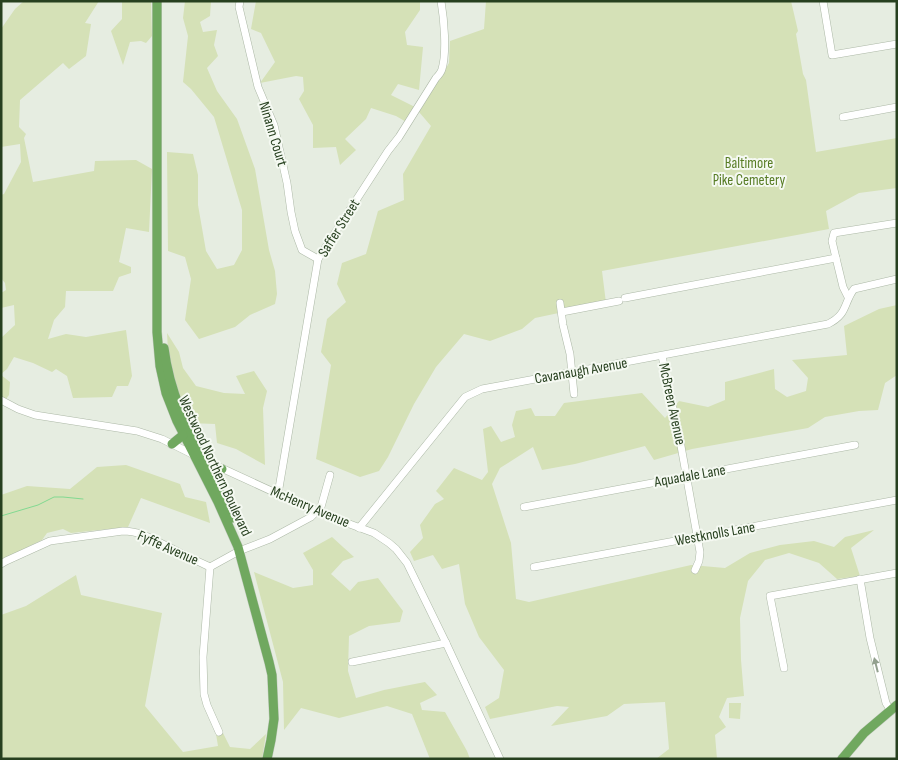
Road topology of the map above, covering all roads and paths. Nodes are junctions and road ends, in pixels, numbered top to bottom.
1 (157, 1) edge
2 (162, 1) edge
3 (240, 1) edge
4 (441, 1) edge
5 (823, 1) edge
6 (897, 44) edge
7 (897, 107) edge
8 (843, 117) dead end
9 (897, 223) edge
10 (836, 258) junction
11 (318, 259) junction
12 (897, 279) edge
13 (848, 297) junction
14 (560, 303) dead end
15 (562, 312) junction
16 (662, 356) junction
17 (571, 372) junction
18 (574, 394) dead end
19 (1, 400) edge
20 (183, 434) junction
21 (172, 444) junction
22 (855, 445) dead end
23 (193, 454) junction
24 (203, 459) junction
25 (222, 469) junction
26 (330, 475) dead end
27 (687, 476) junction
28 (214, 481) junction
29 (278, 494) junction
30 (897, 500) edge
31 (524, 506) dead end
32 (317, 512) junction
33 (359, 528) junction
34 (698, 537) junction
35 (242, 550) junction
36 (1, 564) edge
37 (210, 566) junction
38 (534, 568) dead end
39 (695, 570) dead end
40 (897, 573) edge
41 (860, 579) junction
42 (446, 643) junction
43 (352, 662) dead end
44 (784, 668) dead end
45 (894, 708) edge
46 (219, 732) dead end
47 (267, 759) edge
48 (272, 759) edge
49 (500, 759) edge
50 (842, 759) edge

1 - 20 main road, Westwood Northern Boulevard
2 - 24 main road, Westwood Northern Boulevard
3 - 11 street, Ninann Court
4 - 11 street, Saffer Street
5 - 6 street
7 - 8 street
9 - 10 street
10 - 13 street
10 - 15 street
11 - 29 street, Saffer Street
12 - 13 street
13 - 16 street, Cavanaugh Avenue
14 - 15 street
15 - 17 street
16 - 17 street, Cavanaugh Avenue
16 - 27 street, McBreen Avenue
17 - 18 street
17 - 33 street, Cavanaugh Avenue
19 - 21 street, McHenry Avenue
20 - 21 main road
20 - 23 main road, Westwood Northern Boulevard
21 - 23 street, McHenry Avenue
22 - 27 street, Aquadale Lane
23 - 24 street, McHenry Avenue
23 - 35 main road, Westwood Northern Boulevard
24 - 25 street, McHenry Avenue
24 - 28 main road, Westwood Northern Boulevard
25 - 28 main road
25 - 29 street, McHenry Avenue
26 - 32 street
27 - 31 street, Aquadale Lane
27 - 34 street, McBreen Avenue
28 - 35 main road, Westwood Northern Boulevard
29 - 32 street, McHenry Avenue
30 - 34 street, Westknolls Lane
32 - 33 street, McHenry Avenue
32 - 35 street, Fyffe Avenue
33 - 42 street, McHenry Avenue
34 - 38 street, Westknolls Lane
34 - 39 street, McBreen Avenue
35 - 37 street, Fyffe Avenue
35 - 47 main road, Westwood Northern Boulevard
35 - 48 main road, Westwood Northern Boulevard
36 - 37 street, Fyffe Avenue
37 - 46 street
40 - 41 street
41 - 44 street
45 -> 41 street
42 - 43 street
42 - 49 street, McHenry Avenue
45 - 50 main road

